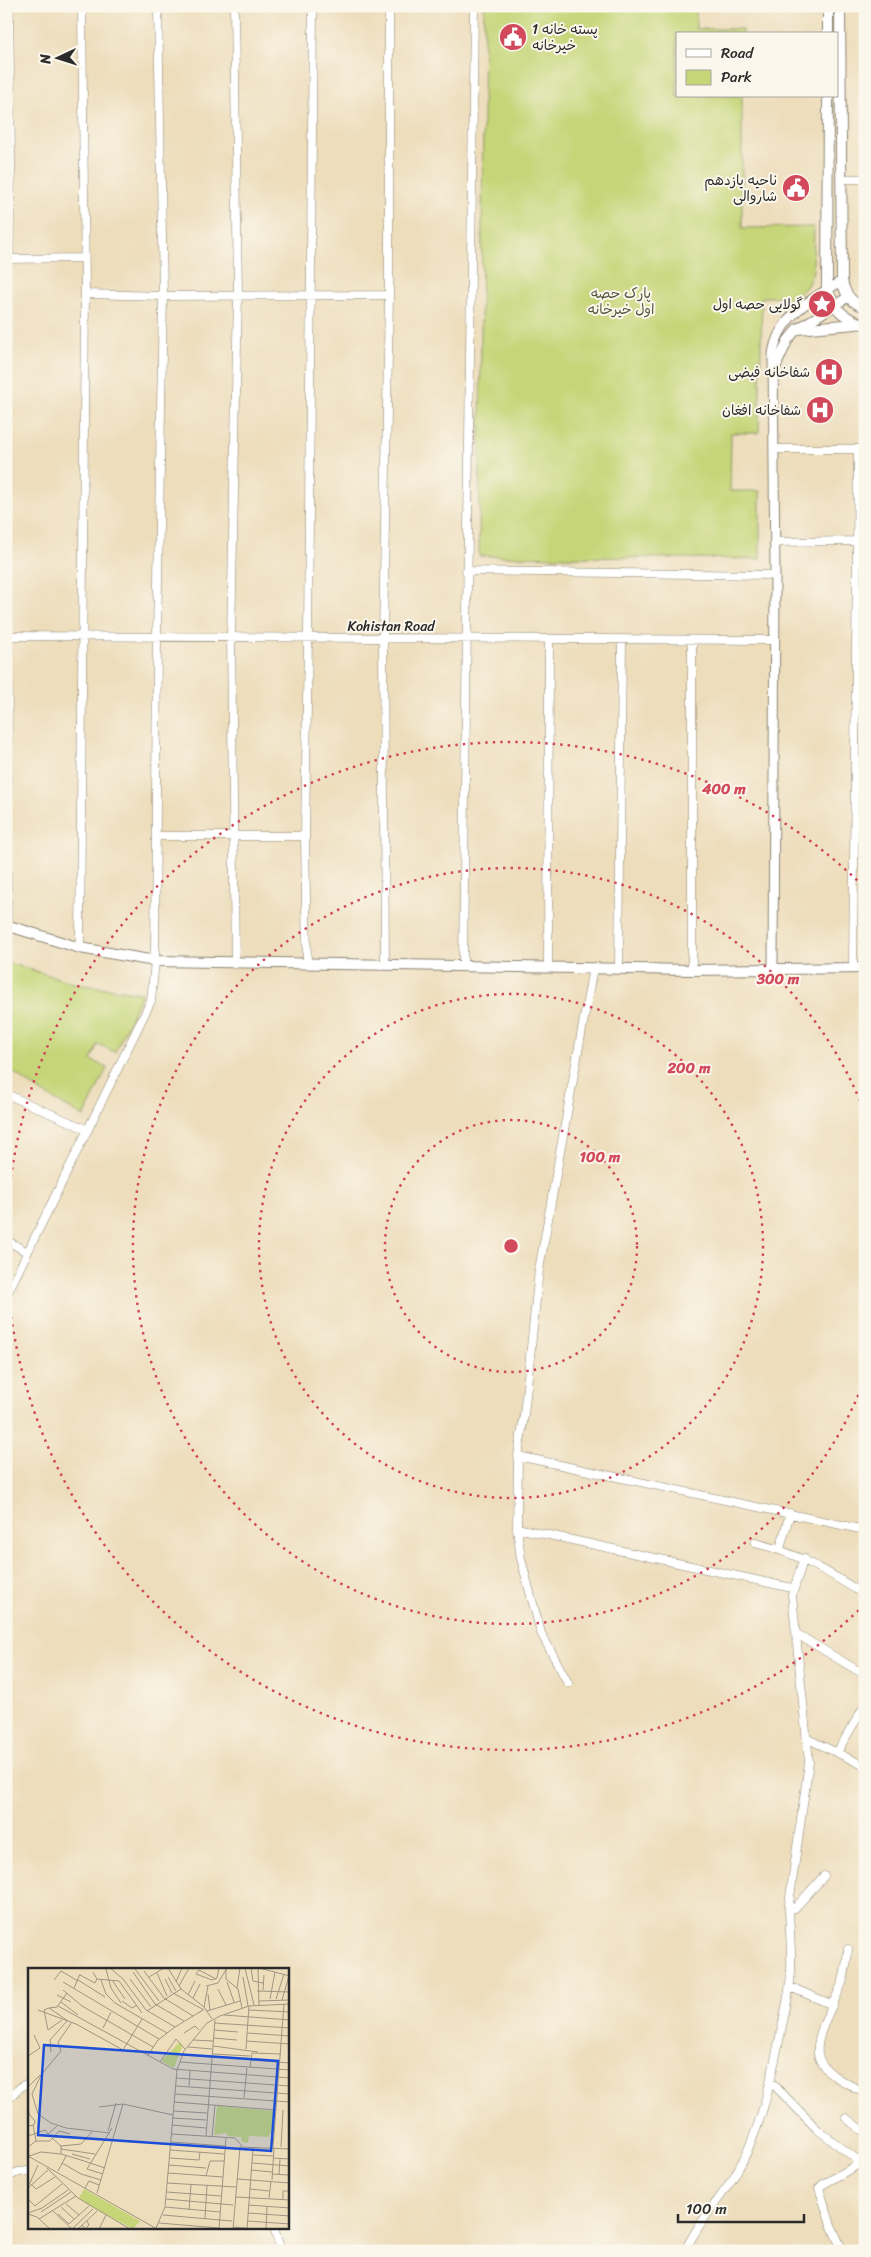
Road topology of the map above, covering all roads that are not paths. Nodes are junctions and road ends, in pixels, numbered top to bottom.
1 (9, 6) edge
2 (82, 6) edge
3 (158, 6) edge
4 (234, 6) edge
5 (313, 6) edge
6 (389, 6) edge
7 (474, 6) edge
8 (828, 6) edge
9 (840, 6) edge
10 (828, 32) edge
11 (828, 98) edge
12 (841, 127) junction
13 (828, 128) junction
14 (841, 179) junction
15 (865, 179) edge
16 (8, 258) edge
17 (83, 258) junction
18 (842, 281) junction
19 (827, 289) junction
20 (85, 294) junction
21 (238, 294) junction
22 (311, 295) junction
23 (389, 295) junction
24 (163, 296) junction
25 (848, 297) junction
26 (834, 304) junction
27 (861, 305) edge
28 (863, 324) edge
29 (797, 329) junction
30 (775, 369) junction
31 (775, 449) junction
32 (862, 449) edge
33 (857, 541) junction
34 (775, 542) junction
35 (861, 558) edge
36 (466, 571) junction
37 (775, 575) junction
38 (7, 636) edge
39 (82, 636) junction
40 (158, 637) junction
41 (231, 637) junction
42 (308, 638) junction
43 (383, 638) junction
44 (466, 638) junction
45 (548, 639) junction
46 (622, 640) junction
47 (692, 640) junction
48 (775, 640) junction
49 (233, 835) junction
50 (156, 836) junction
51 (305, 836) junction
52 (7, 926) edge
53 (80, 948) junction
54 (156, 961) junction
55 (236, 964) junction
56 (307, 964) junction
57 (386, 965) junction
58 (463, 966) junction
59 (548, 968) junction
60 (593, 968) junction
61 (853, 968) junction
62 (865, 968) edge
63 (618, 969) junction
64 (773, 969) junction
65 (692, 970) junction
66 (6, 1094) edge
67 (88, 1130) junction
68 (6, 1240) edge
69 (27, 1252) junction
70 (6, 1296) edge
71 (518, 1456) junction
72 (790, 1512) junction
73 (517, 1528) junction
74 (865, 1530) edge
75 (755, 1543) dead end
76 (780, 1549) junction
77 (804, 1558) junction
78 (792, 1588) junction
79 (865, 1595) edge
80 (797, 1634) junction
81 (865, 1675) edge
82 (568, 1683) dead end
83 (865, 1705) edge
84 (808, 1739) junction
85 (837, 1752) junction
86 (865, 1766) edge
87 (824, 1876) dead end
88 (789, 1909) junction
89 (848, 1949) dead end
90 (790, 1988) junction
91 (832, 2005) junction
92 (771, 2082) junction
93 (28, 2084) edge
94 (865, 2092) edge
95 (6, 2100) edge
96 (846, 2118) dead end
97 (865, 2133) edge
98 (28, 2171) edge
99 (6, 2178) edge
100 (275, 2230) edge
101 (281, 2251) edge
102 (685, 2251) edge
103 (843, 2251) edge

1 - 16 street
2 - 17 street
3 - 24 street
4 - 21 street
5 - 22 street
6 - 23 street
7 - 36 street
8 - 10 main road
9 - 12 main road
11 - 13 main road
12 - 13 main road
12 - 14 main road
13 - 19 main road
14 - 15 street
14 - 18 main road
16 - 17 street
17 - 20 street
18 - 19 street
18 - 25 main road
19 - 26 main road
19 - 30 street
20 - 24 street
20 - 39 street
21 - 22 street
21 - 24 street
21 - 41 street
22 - 23 street
22 - 42 street
23 - 43 street
24 - 40 street
25 - 26 street
25 - 27 main road
26 - 28 main road
26 - 29 street
28 - 29 main road
29 - 30 street
30 - 31 street
31 - 32 street
31 - 34 street
32 - 33 street
33 - 34 street
33 - 35 street
34 - 37 street
35 - 61 street
36 - 37 street
36 - 44 street
37 - 48 street
38 - 39 street, Kohistan Road
38 - 52 street
39 - 40 street, Kohistan Road
39 - 53 street
40 - 41 street, Kohistan Road
40 - 50 street
41 - 42 street, Kohistan Road
41 - 49 street
42 - 43 street, Kohistan Road
42 - 51 street
43 - 44 street, Kohistan Road
43 - 57 street
44 - 45 street, Kohistan Road
44 - 58 street
45 - 46 street, Kohistan Road
45 - 59 street
46 - 47 street, Kohistan Road
46 - 63 street
47 - 48 street, Kohistan Road
47 - 65 street
48 - 64 street
49 - 50 street
49 - 51 street
49 - 55 street
50 - 54 street
51 - 56 street
52 - 53 main road
53 - 54 main road
54 - 55 main road
54 - 67 street
55 - 56 main road
56 - 57 main road
57 - 58 main road
58 - 59 main road
59 - 60 main road
60 - 63 main road
60 - 71 street
61 - 62 main road
61 - 64 main road
63 - 65 main road
64 - 65 main road
66 - 67 street
67 - 69 street
68 - 69 street
69 - 70 street
71 - 72 street
71 - 73 street
72 - 74 street
72 - 76 street
73 - 78 street
73 - 82 street
75 - 76 street
76 - 77 street
77 - 78 street
77 - 79 street
78 - 80 street
80 - 81 street
80 - 84 street
83 - 85 street
84 - 85 street
84 - 88 street
85 - 86 street
87 - 88 street
88 - 90 street
89 - 91 street
90 - 91 street
90 - 92 street
91 - 94 street
92 - 102 street
92 - 103 street
93 - 95 street
96 - 97 street
98 - 99 street
100 - 101 street

